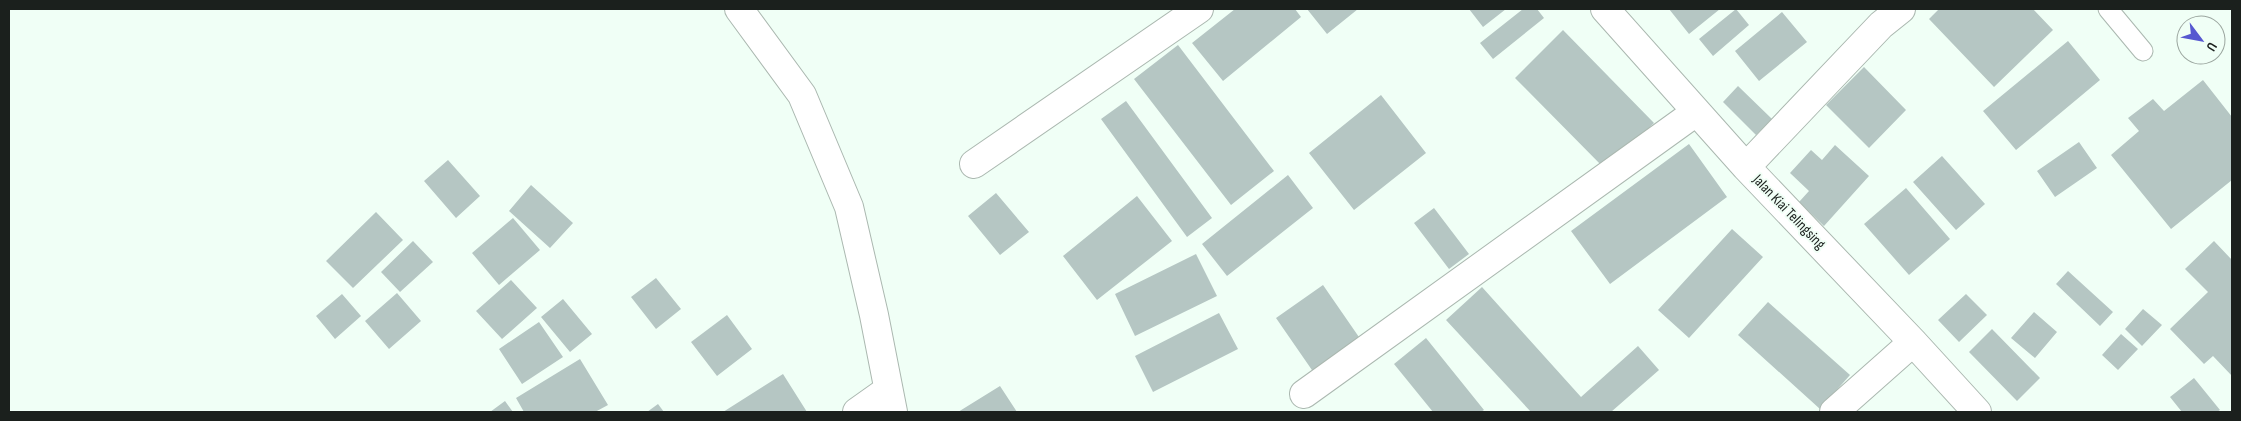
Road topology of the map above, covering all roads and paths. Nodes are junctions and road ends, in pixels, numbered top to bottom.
1 (739, 9) edge
2 (1199, 9) edge
3 (1605, 9) edge
4 (1901, 9) edge
5 (2108, 9) edge
6 (2143, 51) dead end
7 (1696, 112) junction
8 (974, 164) dead end
9 (1746, 167) junction
10 (1913, 342) junction
11 (1304, 394) dead end
12 (891, 401) edge
13 (857, 412) edge
14 (1834, 412) edge
15 (1977, 412) edge

1 - 12 street
2 - 8 street
3 - 7 street, Jalan Kiai Telingsing
4 - 9 street
5 - 6 lane
7 - 9 street, Jalan Kiai Telingsing
7 - 11 street
9 - 10 street, Jalan Kiai Telingsing
10 - 14 street
10 - 15 street, Jalan Kiai Telingsing
12 - 13 street

